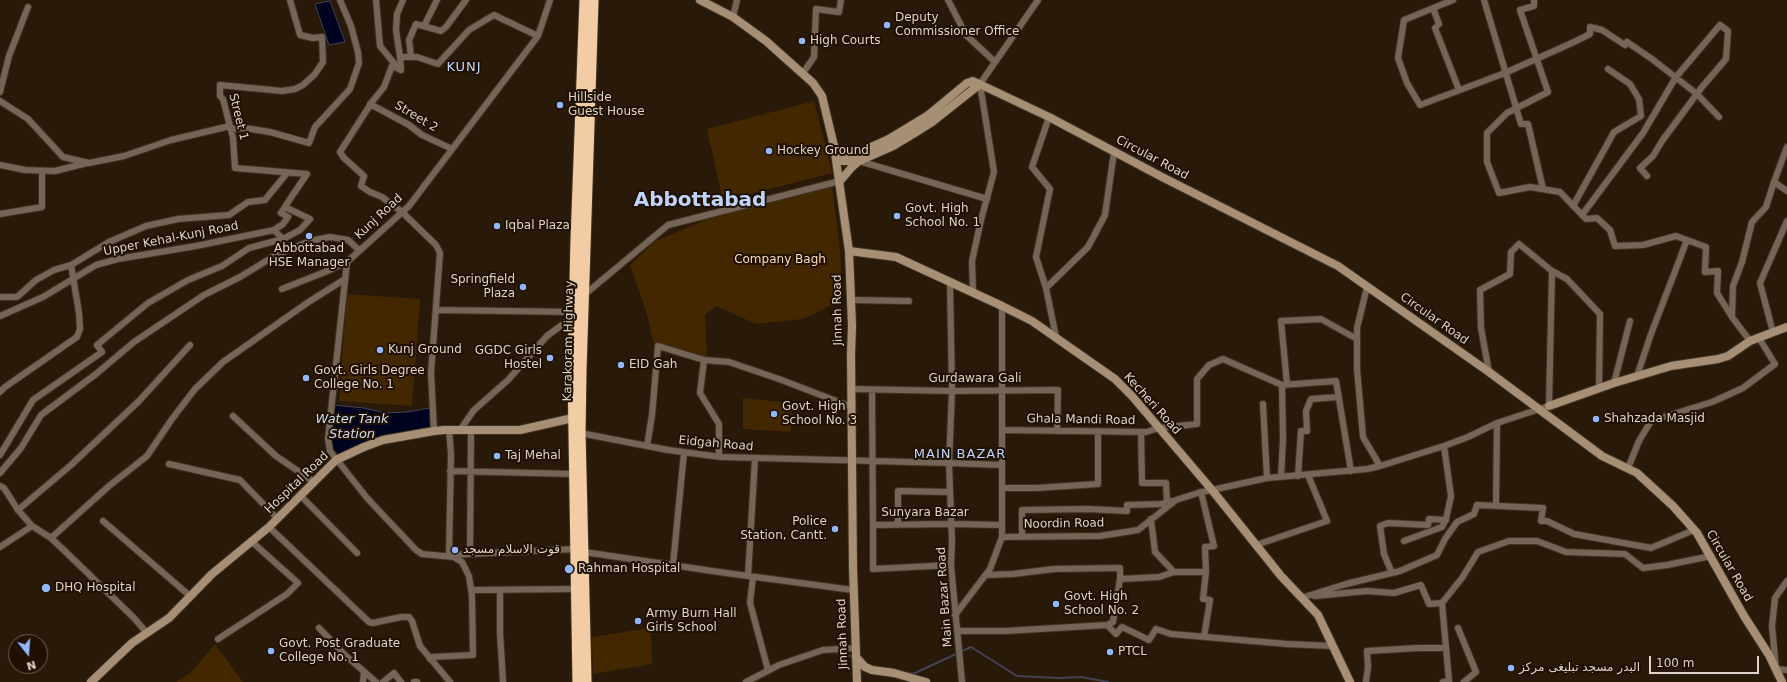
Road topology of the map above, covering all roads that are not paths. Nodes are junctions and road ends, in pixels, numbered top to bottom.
1 (290, 0) edge
2 (340, 0) edge
3 (376, 0) edge
4 (402, 0) edge
5 (437, 0) edge
6 (466, 0) edge
7 (550, 0) edge
8 (586, 0) edge
9 (593, 0) edge
10 (700, 0) edge
11 (737, 0) edge
12 (841, 0) edge
13 (948, 0) edge
14 (1038, 0) edge
15 (1453, 0) edge
16 (1484, 0) edge
17 (1534, 0) edge
18 (28, 7) dead end
19 (1433, 8) junction
20 (733, 17) junction
21 (424, 26) junction
22 (538, 36) junction
23 (400, 57) junction
24 (411, 57) junction
25 (1536, 58) junction
26 (995, 62) junction
27 (1608, 69) dead end
28 (400, 70) junction
29 (803, 73) junction
30 (1505, 73) junction
31 (1676, 77) junction
32 (980, 84) junction
33 (1459, 90) junction
34 (0, 92) edge
35 (1697, 94) junction
36 (0, 101) edge
37 (370, 104) junction
38 (1516, 108) junction
39 (1049, 117) junction
40 (1719, 117) dead end
41 (231, 128) junction
42 (834, 146) junction
43 (1787, 147) edge
44 (452, 149) junction
45 (1114, 152) junction
46 (836, 158) junction
47 (857, 158) junction
48 (89, 163) junction
49 (0, 165) edge
50 (42, 171) junction
51 (287, 173) junction
52 (1647, 176) dead end
53 (840, 181) junction
54 (1774, 182) junction
55 (1543, 189) junction
56 (1787, 191) edge
57 (987, 199) junction
58 (1573, 206) junction
59 (285, 207) junction
60 (402, 212) junction
61 (0, 214) edge
62 (1582, 215) junction
63 (1787, 221) edge
64 (274, 230) junction
65 (283, 239) junction
66 (1687, 240) junction
67 (359, 250) junction
68 (849, 251) junction
69 (347, 262) junction
70 (72, 265) junction
71 (1552, 270) junction
72 (74, 277) junction
73 (345, 279) junction
74 (950, 282) junction
75 (1367, 286) junction
76 (1046, 288) junction
77 (282, 289) dead end
78 (973, 292) junction
79 (582, 296) junction
80 (0, 297) edge
81 (851, 300) junction
82 (909, 301) dead end
83 (1002, 306) junction
84 (436, 310) junction
85 (574, 314) junction
86 (0, 316) edge
87 (1732, 317) junction
88 (1630, 321) dead end
89 (1787, 327) edge
90 (1774, 332) junction
91 (1056, 337) junction
92 (1759, 338) junction
93 (1357, 339) junction
94 (1750, 341) junction
95 (190, 345) dead end
96 (704, 360) junction
97 (1489, 372) junction
98 (1637, 376) junction
99 (1614, 383) junction
100 (1285, 385) junction
101 (852, 389) junction
102 (1599, 389) junction
103 (872, 390) junction
104 (1002, 390) junction
105 (952, 391) junction
106 (0, 392) edge
107 (1339, 397) junction
108 (1263, 404) dead end
109 (1548, 406) junction
110 (852, 407) junction
111 (1539, 409) junction
112 (233, 416) dead end
113 (573, 418) junction
114 (1497, 423) junction
115 (1158, 428) junction
116 (450, 430) junction
117 (460, 430) junction
118 (470, 430) junction
119 (1002, 430) junction
120 (434, 431) junction
121 (1057, 431) junction
122 (1098, 431) junction
123 (1141, 432) junction
124 (580, 433) junction
125 (647, 446) junction
126 (1444, 446) junction
127 (684, 452) junction
128 (0, 455) edge
129 (719, 457) junction
130 (755, 458) junction
131 (336, 460) junction
132 (852, 461) junction
133 (872, 461) junction
134 (949, 463) junction
135 (169, 464) dead end
136 (1001, 465) junction
137 (1380, 466) junction
138 (1628, 468) junction
139 (450, 471) junction
140 (1351, 471) junction
141 (470, 472) junction
142 (0, 473) edge
143 (574, 474) junction
144 (1308, 475) junction
145 (1298, 476) junction
146 (1281, 477) junction
147 (1267, 478) junction
148 (314, 482) junction
149 (1, 488) edge
150 (1002, 488) junction
151 (1212, 490) junction
152 (950, 492) junction
153 (1201, 492) junction
154 (300, 495) junction
155 (1176, 500) junction
156 (1168, 502) junction
157 (1496, 505) junction
158 (18, 510) junction
159 (277, 518) junction
160 (1151, 519) junction
161 (1446, 520) junction
162 (103, 521) dead end
163 (951, 524) junction
164 (873, 525) junction
165 (898, 525) junction
166 (1002, 525) junction
167 (32, 526) junction
168 (269, 526) junction
169 (1694, 530) junction
170 (1022, 536) junction
171 (1002, 537) junction
172 (51, 538) junction
173 (252, 541) junction
174 (1404, 541) dead end
175 (1256, 545) junction
176 (0, 547) edge
177 (580, 550) junction
178 (357, 553) dead end
179 (470, 554) junction
180 (449, 555) junction
181 (1711, 556) junction
182 (673, 565) junction
183 (951, 566) junction
184 (1174, 572) junction
185 (1206, 572) junction
186 (1392, 573) junction
187 (986, 575) junction
188 (750, 576) junction
189 (1120, 578) junction
190 (1787, 581) edge
191 (576, 589) junction
192 (500, 590) junction
193 (853, 590) junction
194 (472, 593) junction
195 (190, 596) junction
196 (1301, 598) junction
197 (1442, 603) junction
198 (956, 615) junction
199 (1107, 625) junction
200 (319, 628) dead end
201 (1458, 628) dead end
202 (957, 631) junction
203 (146, 632) junction
204 (1204, 637) junction
205 (218, 639) dead end
206 (1333, 646) junction
207 (856, 648) junction
208 (1446, 648) junction
209 (856, 657) junction
210 (430, 659) junction
211 (1776, 669) junction
212 (768, 670) junction
213 (872, 670) junction
214 (1787, 670) edge
215 (364, 672) junction
216 (857, 681) edge
217 (91, 682) edge
218 (363, 682) edge
219 (376, 682) edge
220 (383, 682) edge
221 (401, 682) edge
222 (450, 682) edge
223 (503, 682) edge
224 (578, 682) edge
225 (586, 682) edge
226 (746, 682) edge
227 (926, 682) edge
228 (962, 682) edge
229 (1350, 682) edge
230 (1366, 682) edge
231 (1443, 682) edge
232 (1464, 682) edge
233 (1782, 682) edge

1 - 41 street, Street 1
2 - 41 street
3 - 28 street
4 - 23 street
5 - 21 street
6 - 21 street
7 - 22 street, Kunj Road
8 - 85 highway, Karakoram Highway
9 - 79 highway, Karakoram Highway
10 - 20 main road, Jinnah Road
11 - 20 street
12 - 29 street
13 - 26 street
14 - 26 street
15 - 19 street
16 - 30 street
17 - 25 street
18 - 34 street
19 - 33 street
19 - 33 street
20 - 29 main road, Jinnah Road
21 - 24 street
22 - 24 street
22 - 44 street, Kunj Road
23 - 24 street
23 - 28 street
25 - 30 street
25 - 31 street
25 - 38 street
26 - 32 street
27 - 58 street
28 - 37 street
29 - 42 main road, Jinnah Road
30 - 33 street
30 - 38 street
31 - 35 street
31 - 35 street
31 - 62 street
32 - 39 main road, Circular Road
32 - 47 main road
32 - 57 street
35 - 40 street
35 - 52 street
36 - 48 street
37 - 44 street, Street 2
37 - 60 street
38 - 55 street
38 - 55 street
39 - 45 main road, Circular Road
39 - 76 street
41 - 48 street
41 - 51 street, Street 1
42 - 46 main road, Jinnah Road
42 - 47 main road
43 - 54 street
44 - 60 street, Kunj Road
45 - 75 main road, Circular Road
45 - 76 street
46 - 47 main road
46 - 53 main road, Jinnah Road
47 - 53 main road
47 - 57 street
48 - 50 street
49 - 50 street
50 - 61 street
51 - 59 street, Street 1
51 - 70 street
53 - 68 main road, Jinnah Road
53 - 79 street
54 - 56 street
54 - 87 street
55 - 58 street
57 - 78 street
58 - 62 street
59 - 64 street
59 - 65 street
60 - 67 street, Kunj Road
60 - 84 street
62 - 66 street
63 - 90 street
64 - 65 street
64 - 72 street, Upper Kehal-Kunj Road
65 - 128 street
66 - 87 street
66 - 98 street
67 - 69 street, Kunj Road
67 - 142 street
68 - 74 main road, Kecheri Road
68 - 81 main road, Jinnah Road
69 - 73 street
69 - 77 street, Kunj Road
70 - 72 street
70 - 80 street
71 - 97 street
71 - 102 street
71 - 109 street
72 - 86 street, Upper Kehal-Kunj Road
72 - 106 street
73 - 131 street
73 - 172 street
74 - 78 main road, Kecheri Road
74 - 105 street, Main Bazar Road
75 - 93 street
75 - 97 main road, Circular Road
76 - 91 street
78 - 83 main road, Kecheri Road
79 - 124 highway, Karakoram Highway
81 - 82 street
81 - 101 main road, Jinnah Road
83 - 91 main road, Kecheri Road
83 - 104 street
84 - 85 street
84 - 120 street
85 - 113 highway, Karakoram Highway
85 - 117 street
87 - 94 street
88 - 99 street
89 - 90 main road
90 - 92 main road
91 - 115 main road, Kecheri Road
92 - 94 main road
92 - 138 street
93 - 100 street
93 - 137 street
94 - 98 main road
95 - 158 street
96 - 110 street
96 - 125 street
96 - 129 street
97 - 111 main road, Circular Road
98 - 99 main road
99 - 102 main road
100 - 107 street
100 - 115 street, Ghala Mandi Road
100 - 146 street
101 - 103 street, Gurdawara Gali
101 - 110 main road, Jinnah Road
102 - 109 main road
103 - 105 street, Gurdawara Gali
103 - 133 street
104 - 105 street, Gurdawara Gali
104 - 119 street
104 - 121 street, Gurdawara Gali
105 - 134 street, Main Bazar Road
107 - 140 street
107 - 145 street
108 - 147 street
109 - 111 street, Noordin Road
110 - 132 main road, Jinnah Road
111 - 114 street, Noordin Road
111 - 138 main road, Circular Road
112 - 148 street
113 - 118 main road, Hospital Road
113 - 143 highway, Karakoram Highway
114 - 126 street, Noordin Road
114 - 157 street
115 - 123 street, Ghala Mandi Road
115 - 151 main road, Kecheri Road
116 - 117 main road, Hospital Road
116 - 120 main road, Hospital Road
116 - 139 street
117 - 118 main road, Hospital Road
118 - 141 street
119 - 121 street, Ghala Mandi Road
119 - 136 street
120 - 131 main road, Hospital Road
121 - 122 street, Ghala Mandi Road
122 - 123 street, Ghala Mandi Road
122 - 150 street
123 - 156 street
124 - 125 street, Eidgah Road
124 - 177 highway, Karakoram Highway
125 - 127 street, Eidgah Road
126 - 137 street, Noordin Road
126 - 161 street
127 - 129 street, Eidgah Road
127 - 182 street
129 - 130 street, Eidgah Road
130 - 132 street, Eidgah Road
130 - 188 street
131 - 148 main road, Hospital Road
131 - 180 street
132 - 133 street
132 - 193 main road, Jinnah Road
133 - 134 street
133 - 164 street
134 - 136 street
134 - 152 street, Main Bazar Road
135 - 159 street
136 - 150 street
137 - 140 street, Noordin Road
138 - 169 main road, Circular Road
139 - 141 street
139 - 180 street
140 - 144 street, Noordin Road
141 - 143 street
141 - 179 street
143 - 177 highway, Karakoram Highway
144 - 145 street, Noordin Road
144 - 175 street
145 - 146 street, Noordin Road
146 - 147 street, Noordin Road
147 - 151 street, Noordin Road
148 - 154 main road, Hospital Road
149 - 158 street
150 - 166 street
151 - 153 street, Noordin Road
151 - 175 main road, Kecheri Road
152 - 163 street, Main Bazar Road
152 - 165 street
153 - 155 street, Noordin Road
153 - 185 street
154 - 159 main road, Hospital Road
154 - 178 street
155 - 156 street
155 - 160 street, Noordin Road
156 - 170 street
157 - 169 street
157 - 186 street
158 - 167 street
159 - 168 main road, Hospital Road
160 - 170 street, Noordin Road
160 - 184 street
161 - 174 street
161 - 186 street
162 - 195 street
163 - 165 street, Sunyara Bazar
163 - 166 street, Sunyara Bazar
163 - 183 street, Main Bazar Road
164 - 165 street, Sunyara Bazar
164 - 183 street, Sunyara Bazar
166 - 171 street
167 - 172 street
167 - 176 street
168 - 173 main road, Hospital Road
168 - 210 street
169 - 181 main road, Circular Road
170 - 171 street, Noordin Road
171 - 187 street
172 - 203 street
173 - 195 main road, Hospital Road
173 - 205 street
175 - 196 main road, Kecheri Road
177 - 179 street
177 - 182 street
177 - 191 highway, Karakoram Highway
177 - 225 highway, Karakoram Highway
179 - 180 street
180 - 194 street
181 - 197 street
181 - 211 main road, Circular Road
182 - 188 street
183 - 198 street, Main Bazar Road
184 - 185 street
184 - 189 street
185 - 204 street
186 - 196 street
187 - 189 street
187 - 198 street
188 - 193 street
188 - 212 street
189 - 199 street
190 - 211 street
191 - 192 street
191 - 224 highway, Karakoram Highway
192 - 194 street
192 - 223 street
193 - 207 main road, Jinnah Road
194 - 210 street
195 - 203 main road, Hospital Road
196 - 197 street
196 - 206 main road, Kecheri Road
197 - 208 street
198 - 202 street, Main Bazar Road
199 - 202 street
199 - 204 street
200 - 215 street
201 - 232 street
202 - 228 street, Main Bazar Road
203 - 217 main road, Hospital Road
204 - 206 street
206 - 229 main road, Kecheri Road
207 - 209 main road, Jinnah Road
207 - 212 street
208 - 230 street
208 - 231 street
209 - 213 main road
209 - 216 main road, Jinnah Road
210 - 222 street
211 - 214 street
211 - 233 main road, Circular Road
212 - 226 street
213 - 216 main road
213 - 227 main road
215 - 218 street
215 - 219 street
220 - 221 street

